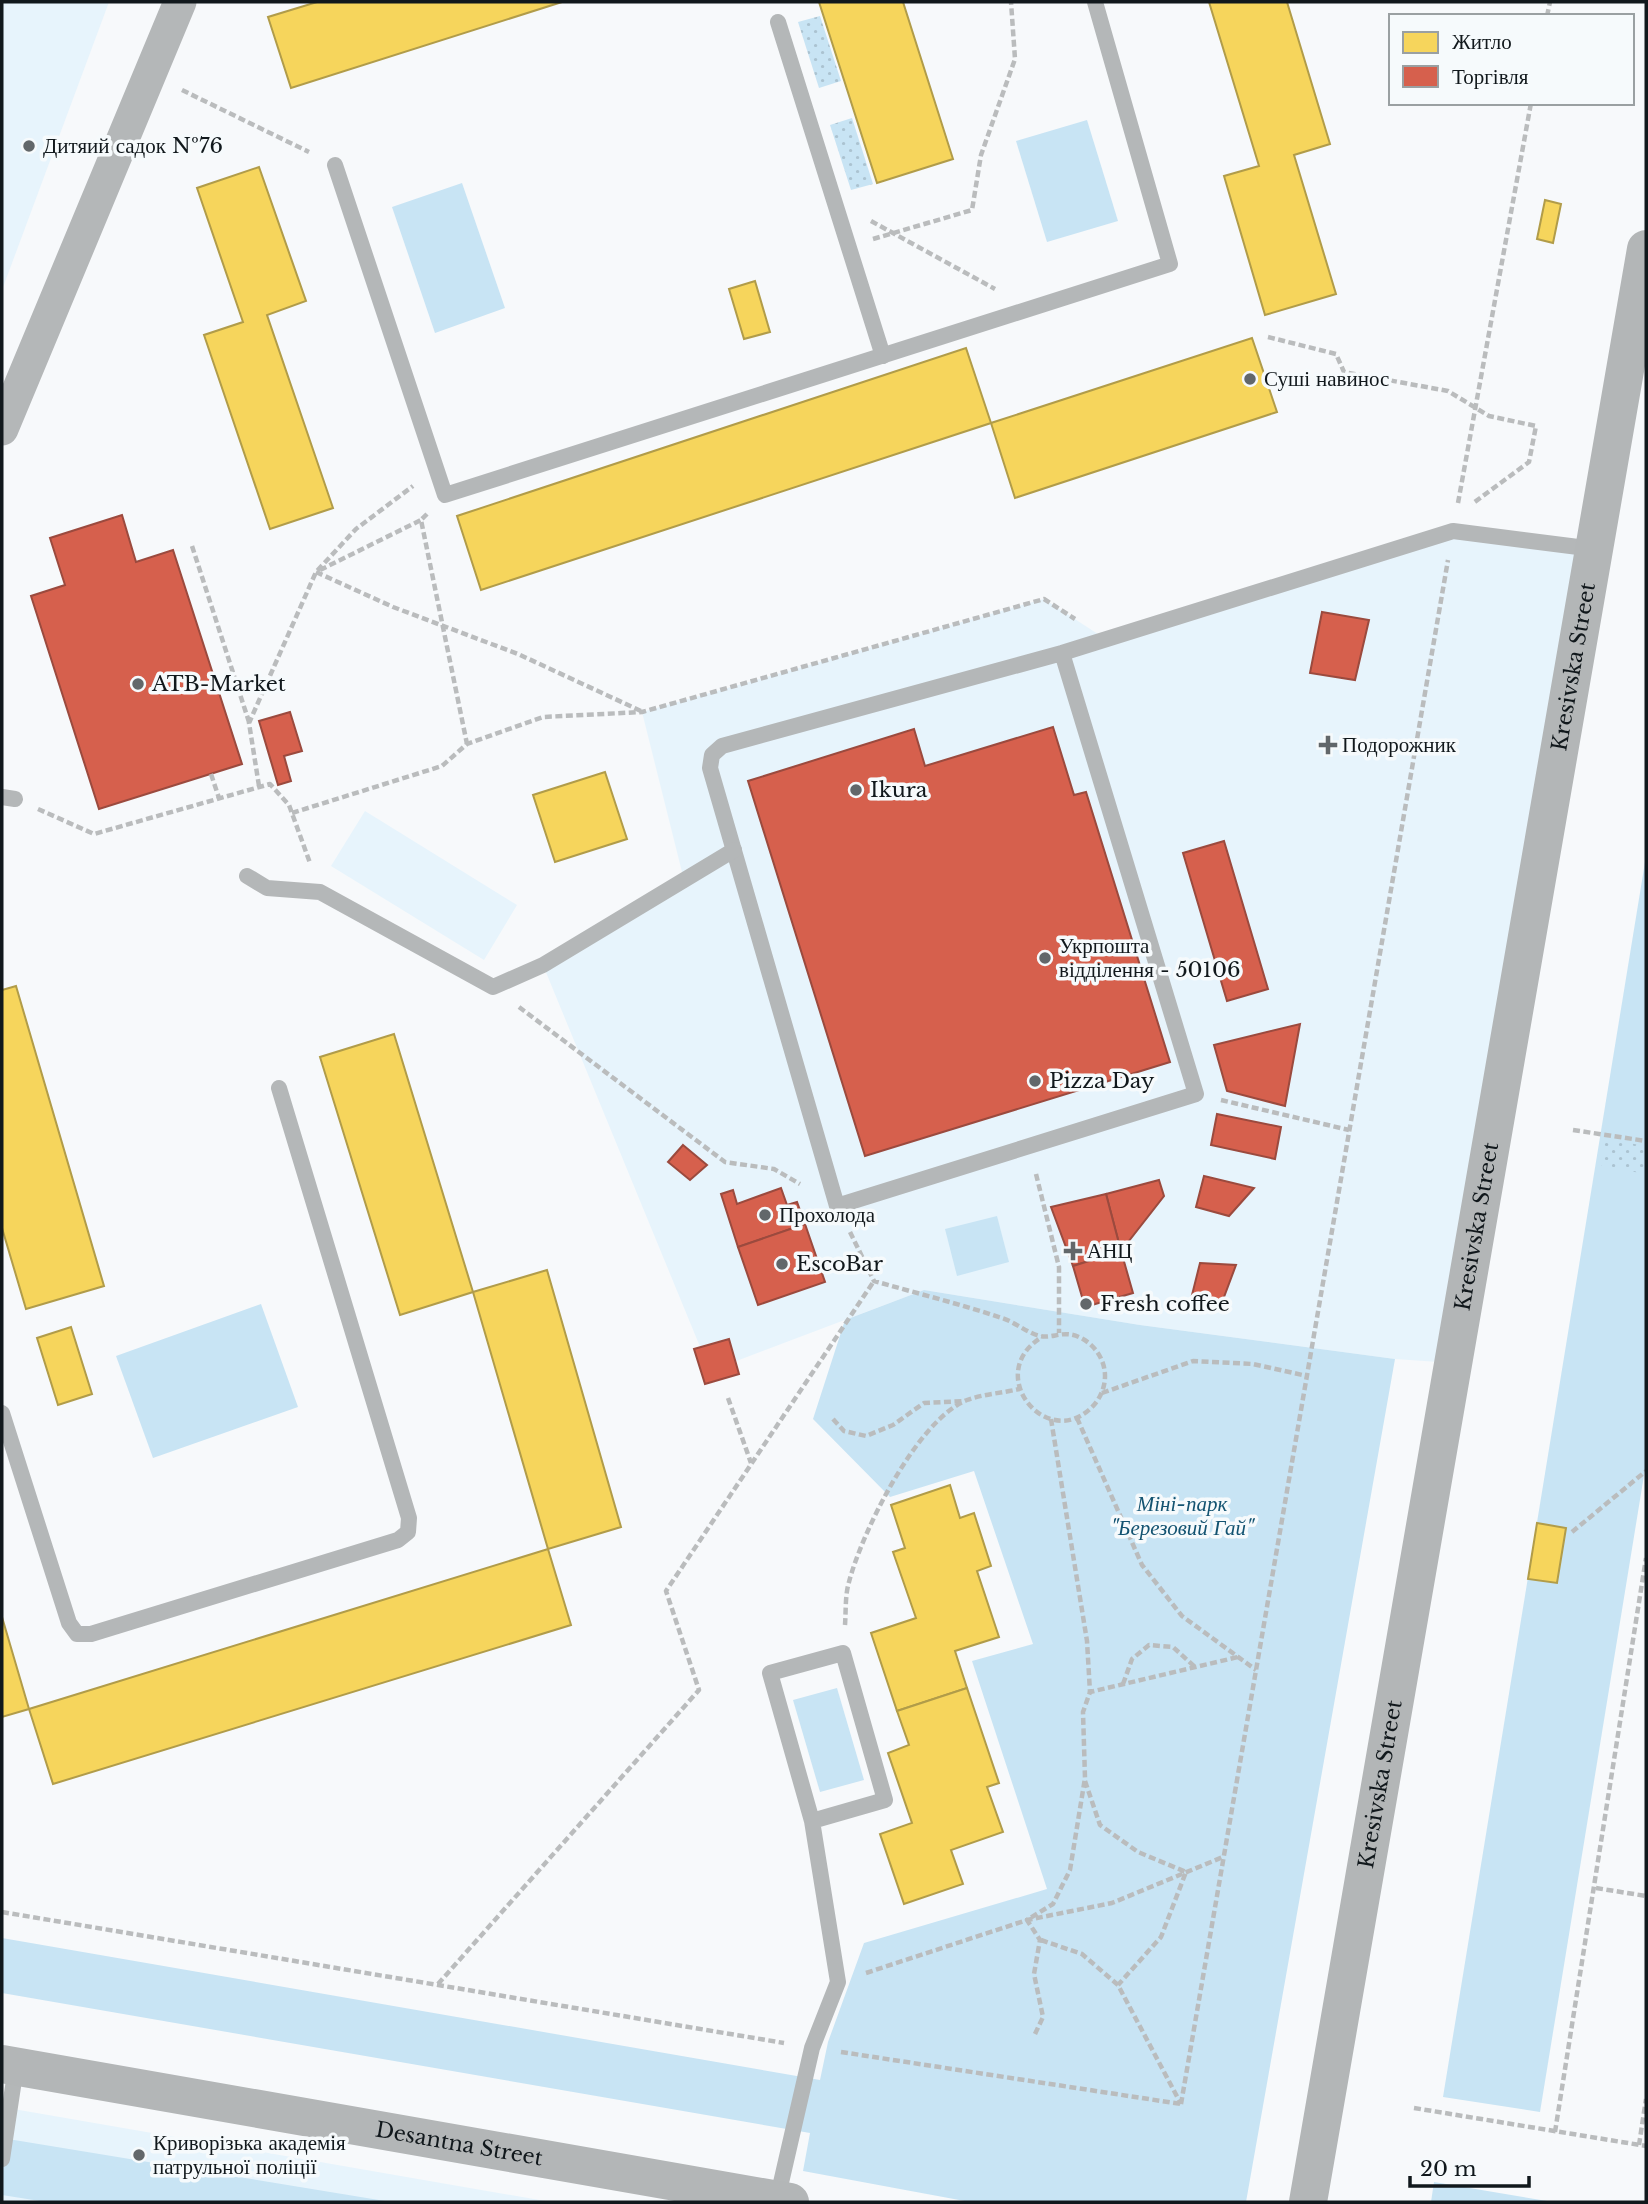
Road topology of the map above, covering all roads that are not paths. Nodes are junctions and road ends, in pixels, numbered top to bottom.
1 (180, 2) edge
2 (1095, 2) edge
3 (778, 22) dead end
4 (335, 164) road end
5 (1646, 249) edge
6 (1639, 335) edge
7 (883, 356) junction
8 (2, 429) edge
9 (1594, 550) junction
10 (1062, 653) junction
11 (734, 850) junction
12 (247, 876) dead end
13 (279, 1088) dead end
14 (2, 1413) edge
15 (812, 1821) junction
16 (9, 2066) edge
17 (2, 2159) edge
18 (784, 2201) edge
19 (1308, 2202) edge

1 - 8 street
2 - 7 lane
3 - 7 lane
4 - 7 lane
5 - 6 street, Kresivska Street
6 - 9 street, Kresivska Street
9 - 10 lane
9 - 19 street, Kresivska Street
10 - 11 lane
10 - 11 lane
11 - 12 lane
13 - 14 lane
15 - 15 lane
15 - 18 lane
16 - 17 lane
16 - 18 street, Desantna Street

